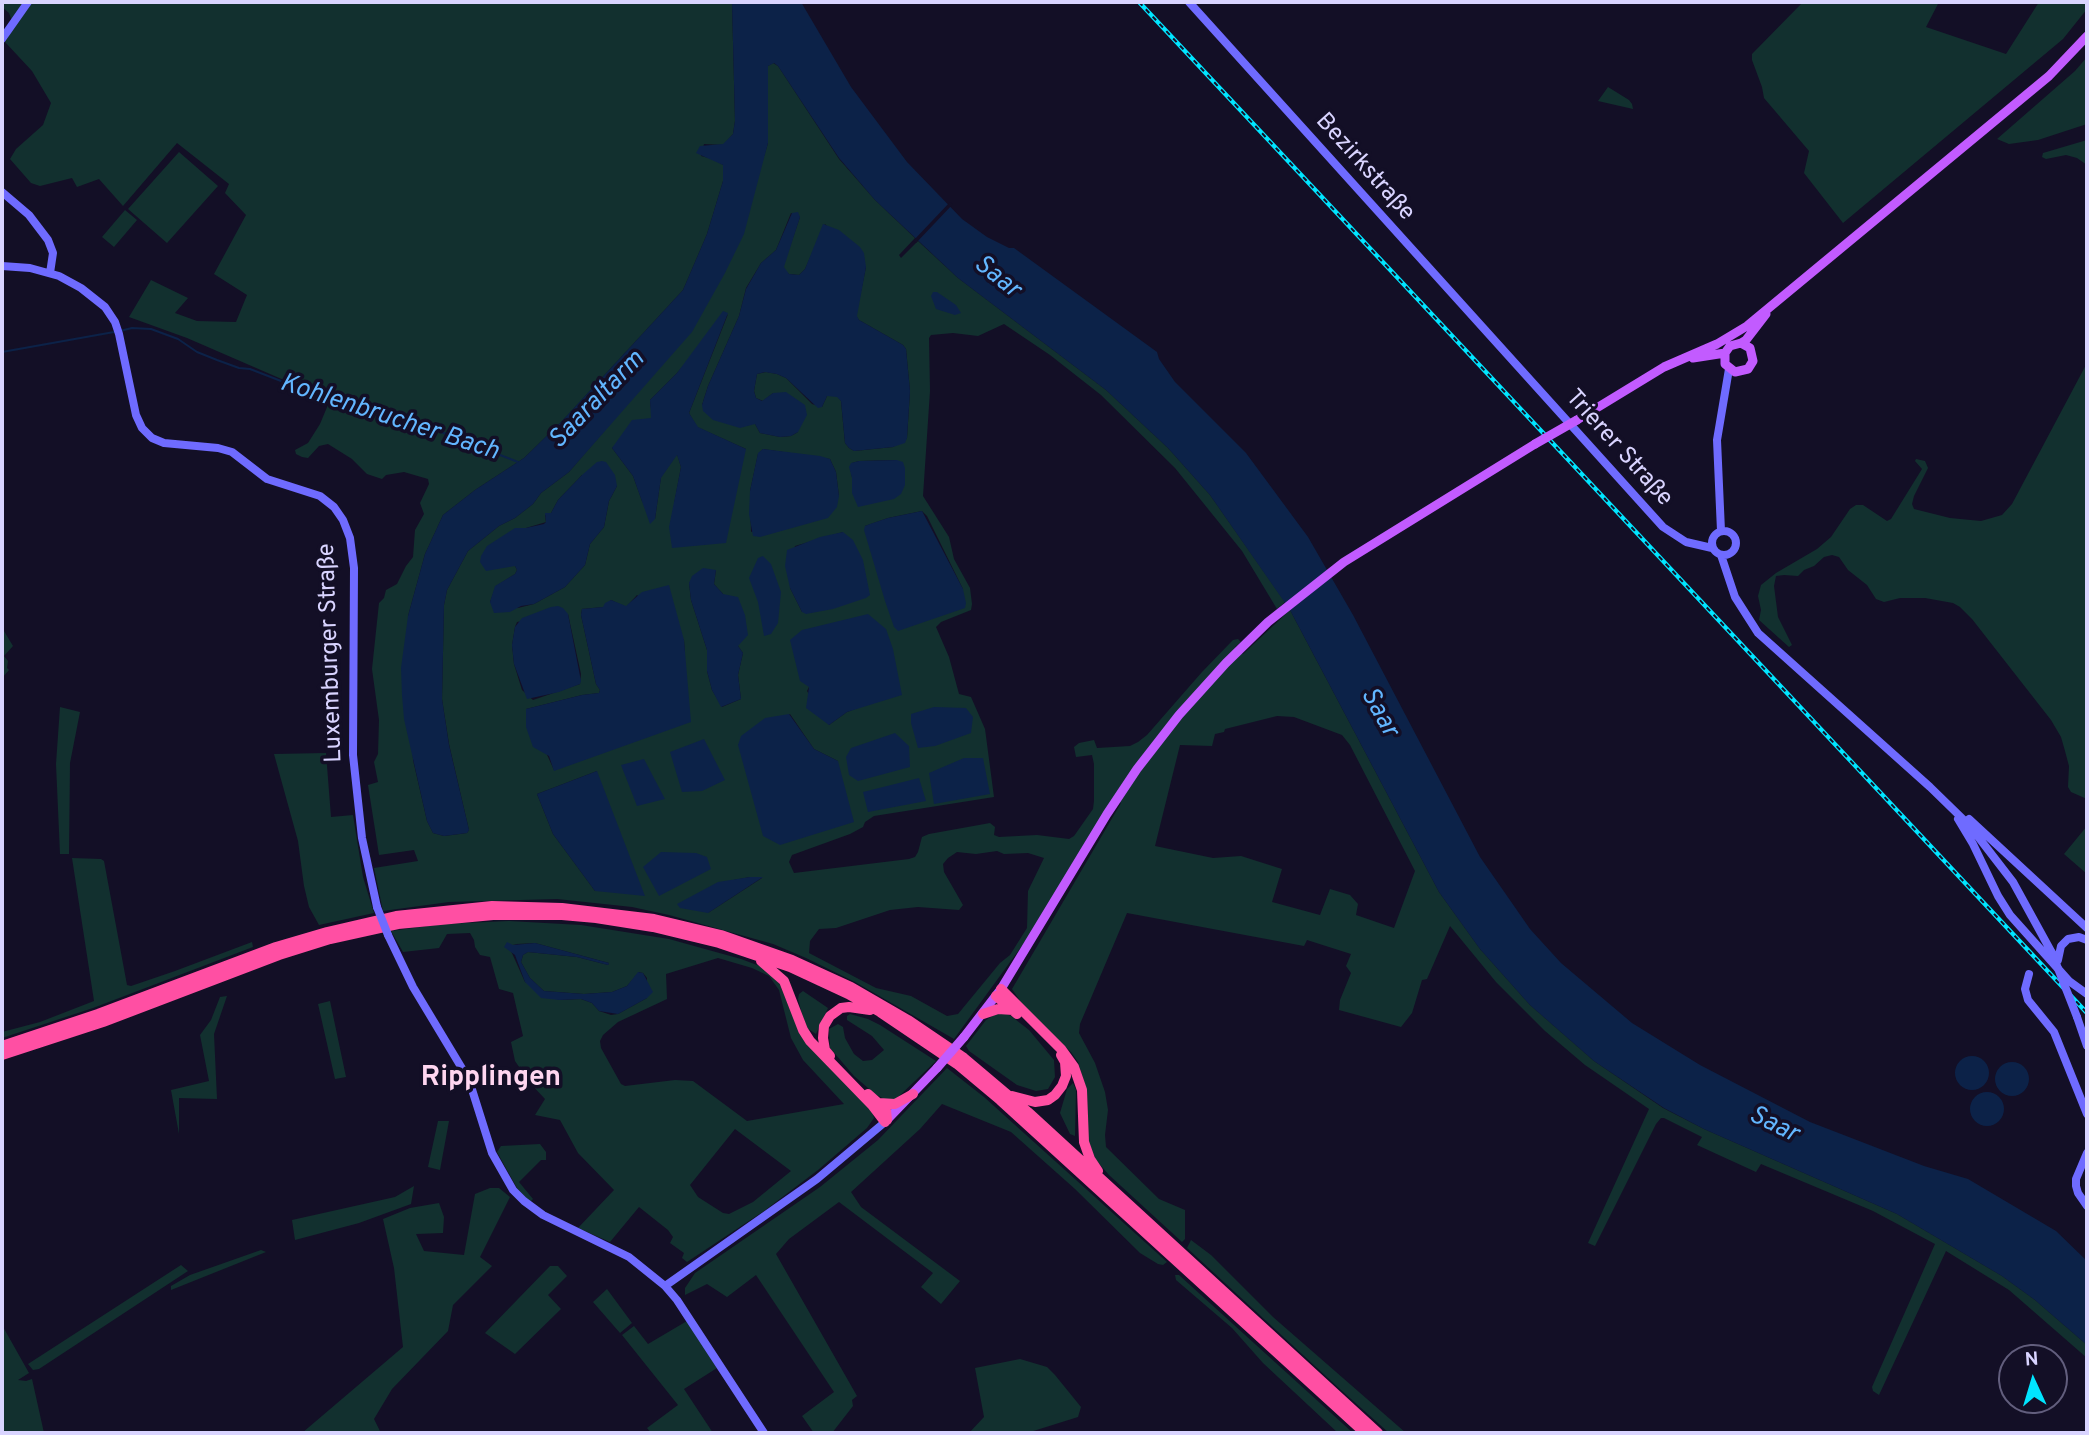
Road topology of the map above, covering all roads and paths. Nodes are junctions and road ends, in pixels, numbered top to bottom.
1 (28, 2) edge
2 (1189, 2) edge
3 (2087, 36) edge
4 (2, 39) edge
5 (2, 192) edge
6 (2, 266) edge
7 (50, 273) junction
8 (1776, 302) junction
9 (1760, 322) junction
10 (1741, 343) junction
11 (1750, 348) junction
12 (1724, 356) junction
13 (1671, 364) junction
14 (1733, 371) junction
15 (1532, 384) joint
16 (1724, 531) junction
17 (1712, 544) junction
18 (1725, 555) junction
19 (1950, 805) junction
20 (2087, 928) edge
21 (2087, 940) edge
22 (743, 950) junction
23 (2029, 974) dead end
24 (2063, 979) junction
25 (999, 992) junction
26 (2087, 994) edge
27 (1013, 1010) junction
28 (880, 1012) junction
29 (983, 1014) junction
30 (2, 1046) edge
31 (2087, 1046) edge
32 (2, 1055) edge
33 (913, 1094) junction
34 (1007, 1094) junction
35 (879, 1102) junction
36 (2087, 1114) edge
37 (886, 1121) junction
38 (2087, 1153) edge
39 (1108, 1186) junction
40 (2087, 1206) edge
41 (1168, 1248) junction
42 (1184, 1262) junction
43 (665, 1286) junction
44 (764, 1433) edge
45 (1365, 1433) edge
46 (1378, 1433) edge

1 - 4 main road
2 - 15 main road, Bezirkstraße
3 - 8 main road
5 - 7 main road
6 - 7 main road, Luxemburger Straße
7 - 43 main road, Luxemburger Straße, bridge
8 - 9 main road
8 - 13 main road
9 - 10 main road
9 - 11 main road
10 - 11 main road
10 - 12 main road
11 - 14 main road
12 - 13 main road
12 - 14 main road
13 - 25 main road, bridge
14 - 16 main road
15 - 17 main road, Trierer Straße
16 - 17 main road
16 - 18 main road
17 - 18 main road
18 - 19 main road
19 - 20 main road
19 - 24 main road, bridge
19 - 26 main road
21 - 24 main road, bridge
22 - 28 highway
22 - 32 highway
22 - 37 highway
23 - 36 main road
24 - 31 main road, bridge
25 - 27 highway
25 - 29 main road
25 - 39 highway
27 - 29 highway
27 - 34 highway
28 - 35 highway
28 - 41 highway
29 - 33 main road, bridge
30 - 34 highway
33 - 35 highway
33 - 37 main road
34 - 39 highway
35 - 37 highway
37 - 43 main road
38 - 40 main road
39 - 41 highway
41 - 42 highway
42 - 45 highway
42 - 46 highway
43 - 44 main road, Luxemburger Straße

